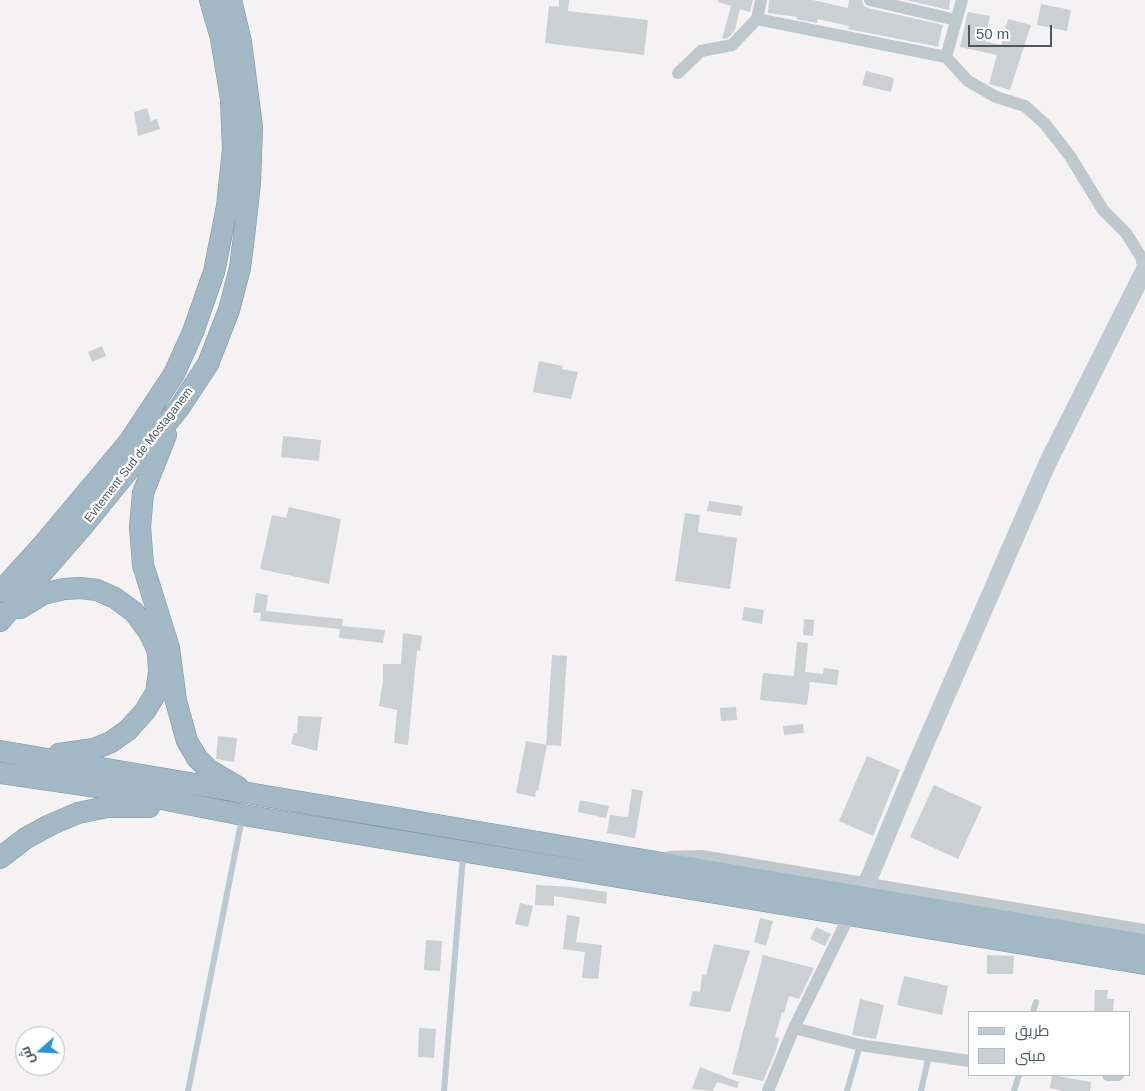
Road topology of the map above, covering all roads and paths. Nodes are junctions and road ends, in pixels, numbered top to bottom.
1 (210, 0) edge
2 (231, 0) edge
3 (761, 0) edge
4 (870, 0) edge
5 (962, 0) edge
6 (757, 19) junction
7 (956, 20) junction
8 (946, 57) junction
9 (678, 74) dead end
10 (1145, 272) edge
11 (178, 408) junction
12 (41, 547) junction
13 (0, 576) edge
14 (0, 592) edge
15 (0, 622) edge
16 (0, 751) edge
17 (29, 756) junction
18 (0, 772) edge
19 (253, 795) junction
20 (236, 813) junction
21 (464, 851) junction
22 (0, 858) edge
23 (627, 858) junction
24 (866, 885) junction
25 (850, 914) junction
26 (1145, 930) edge
27 (1145, 944) edge
28 (1145, 964) edge
29 (1036, 1002) dead end
30 (1034, 1011) edge
31 (794, 1028) junction
32 (860, 1045) junction
33 (929, 1055) junction
34 (968, 1061) edge
35 (1019, 1076) edge
36 (188, 1091) edge
37 (444, 1091) edge
38 (768, 1091) edge
39 (847, 1091) edge
40 (921, 1091) edge
41 (1014, 1091) edge

1 - 12 highway, Evitement Sud de Mostaganem
2 - 11 highway, Evitement Sud de Mostaganem
3 - 6 street
4 - 7 street
5 - 7 street
6 - 8 street
6 - 9 street
7 - 8 street
8 - 10 street
10 - 24 main road
11 - 15 highway, Evitement Sud de Mostaganem
11 - 19 highway
12 - 13 highway
12 - 14 highway, Evitement Sud de Mostaganem
15 - 17 highway
16 - 17 highway
17 - 19 highway
18 - 20 highway
19 - 23 highway
20 - 21 highway
20 - 22 highway
20 - 36 lane
21 - 25 highway
21 - 37 lane
23 - 24 street
23 - 27 highway
24 - 26 street
25 - 28 highway
25 - 31 street
29 - 30 lane
31 - 32 street
31 - 38 street
32 - 33 street
32 - 39 lane
33 - 34 street
33 - 40 lane
35 - 41 lane

